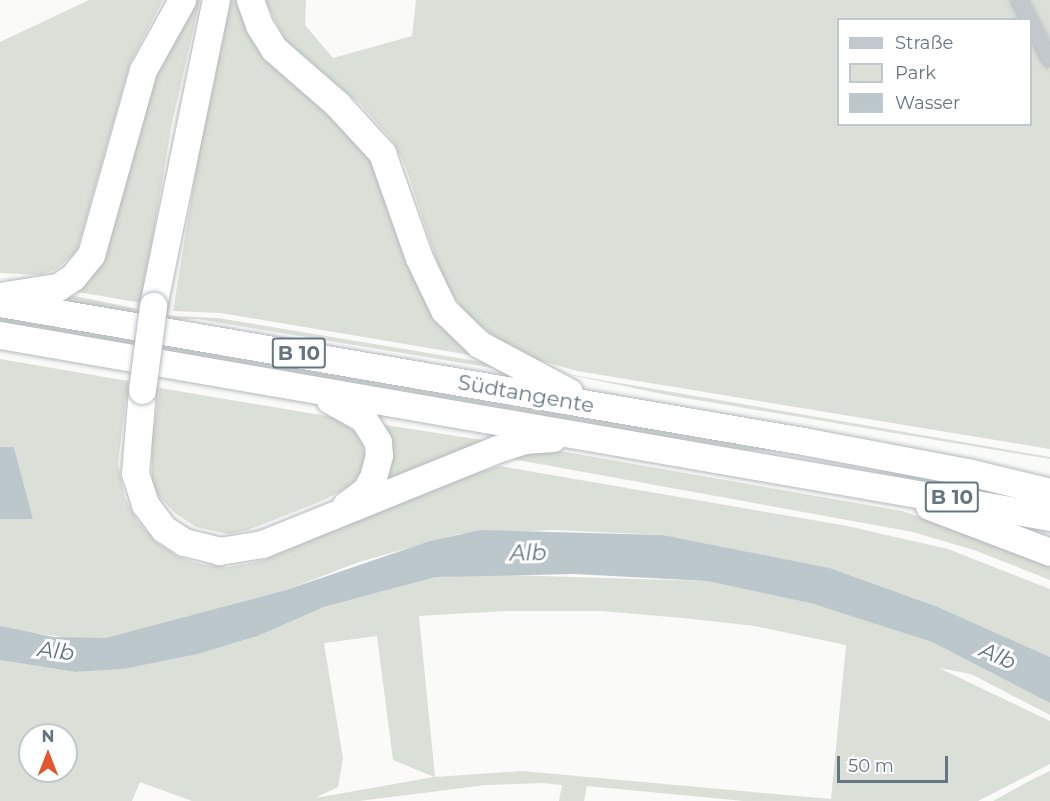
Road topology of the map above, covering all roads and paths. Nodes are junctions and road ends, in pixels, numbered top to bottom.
1 (182, 0) edge
2 (216, 0) edge
3 (250, 0) edge
4 (1018, 0) edge
5 (1028, 18) edge
6 (1032, 25) edge
7 (1050, 59) edge
8 (0, 296) edge
9 (0, 303) edge
10 (0, 335) edge
11 (312, 391) junction
12 (597, 406) junction
13 (594, 436) junction
14 (972, 473) junction
15 (1050, 477) edge
16 (854, 480) junction
17 (1050, 492) edge
18 (1050, 517) edge
19 (313, 523) junction
20 (1050, 552) edge

1 - 8 highway
2 - 19 highway, bridge
3 - 12 highway
4 - 5 street
6 - 7 street
9 - 12 highway, Südtangente / B 10
10 - 11 highway, Südtangente / B 10
11 - 13 highway, Südtangente / B 10
11 - 19 highway
12 - 14 highway, Südtangente / B 10
13 - 16 highway, Südtangente / B 10
13 - 19 highway
14 - 15 highway
14 - 17 highway, Südtangente / B 10
16 - 18 highway, Südtangente / B 10
16 - 20 highway

